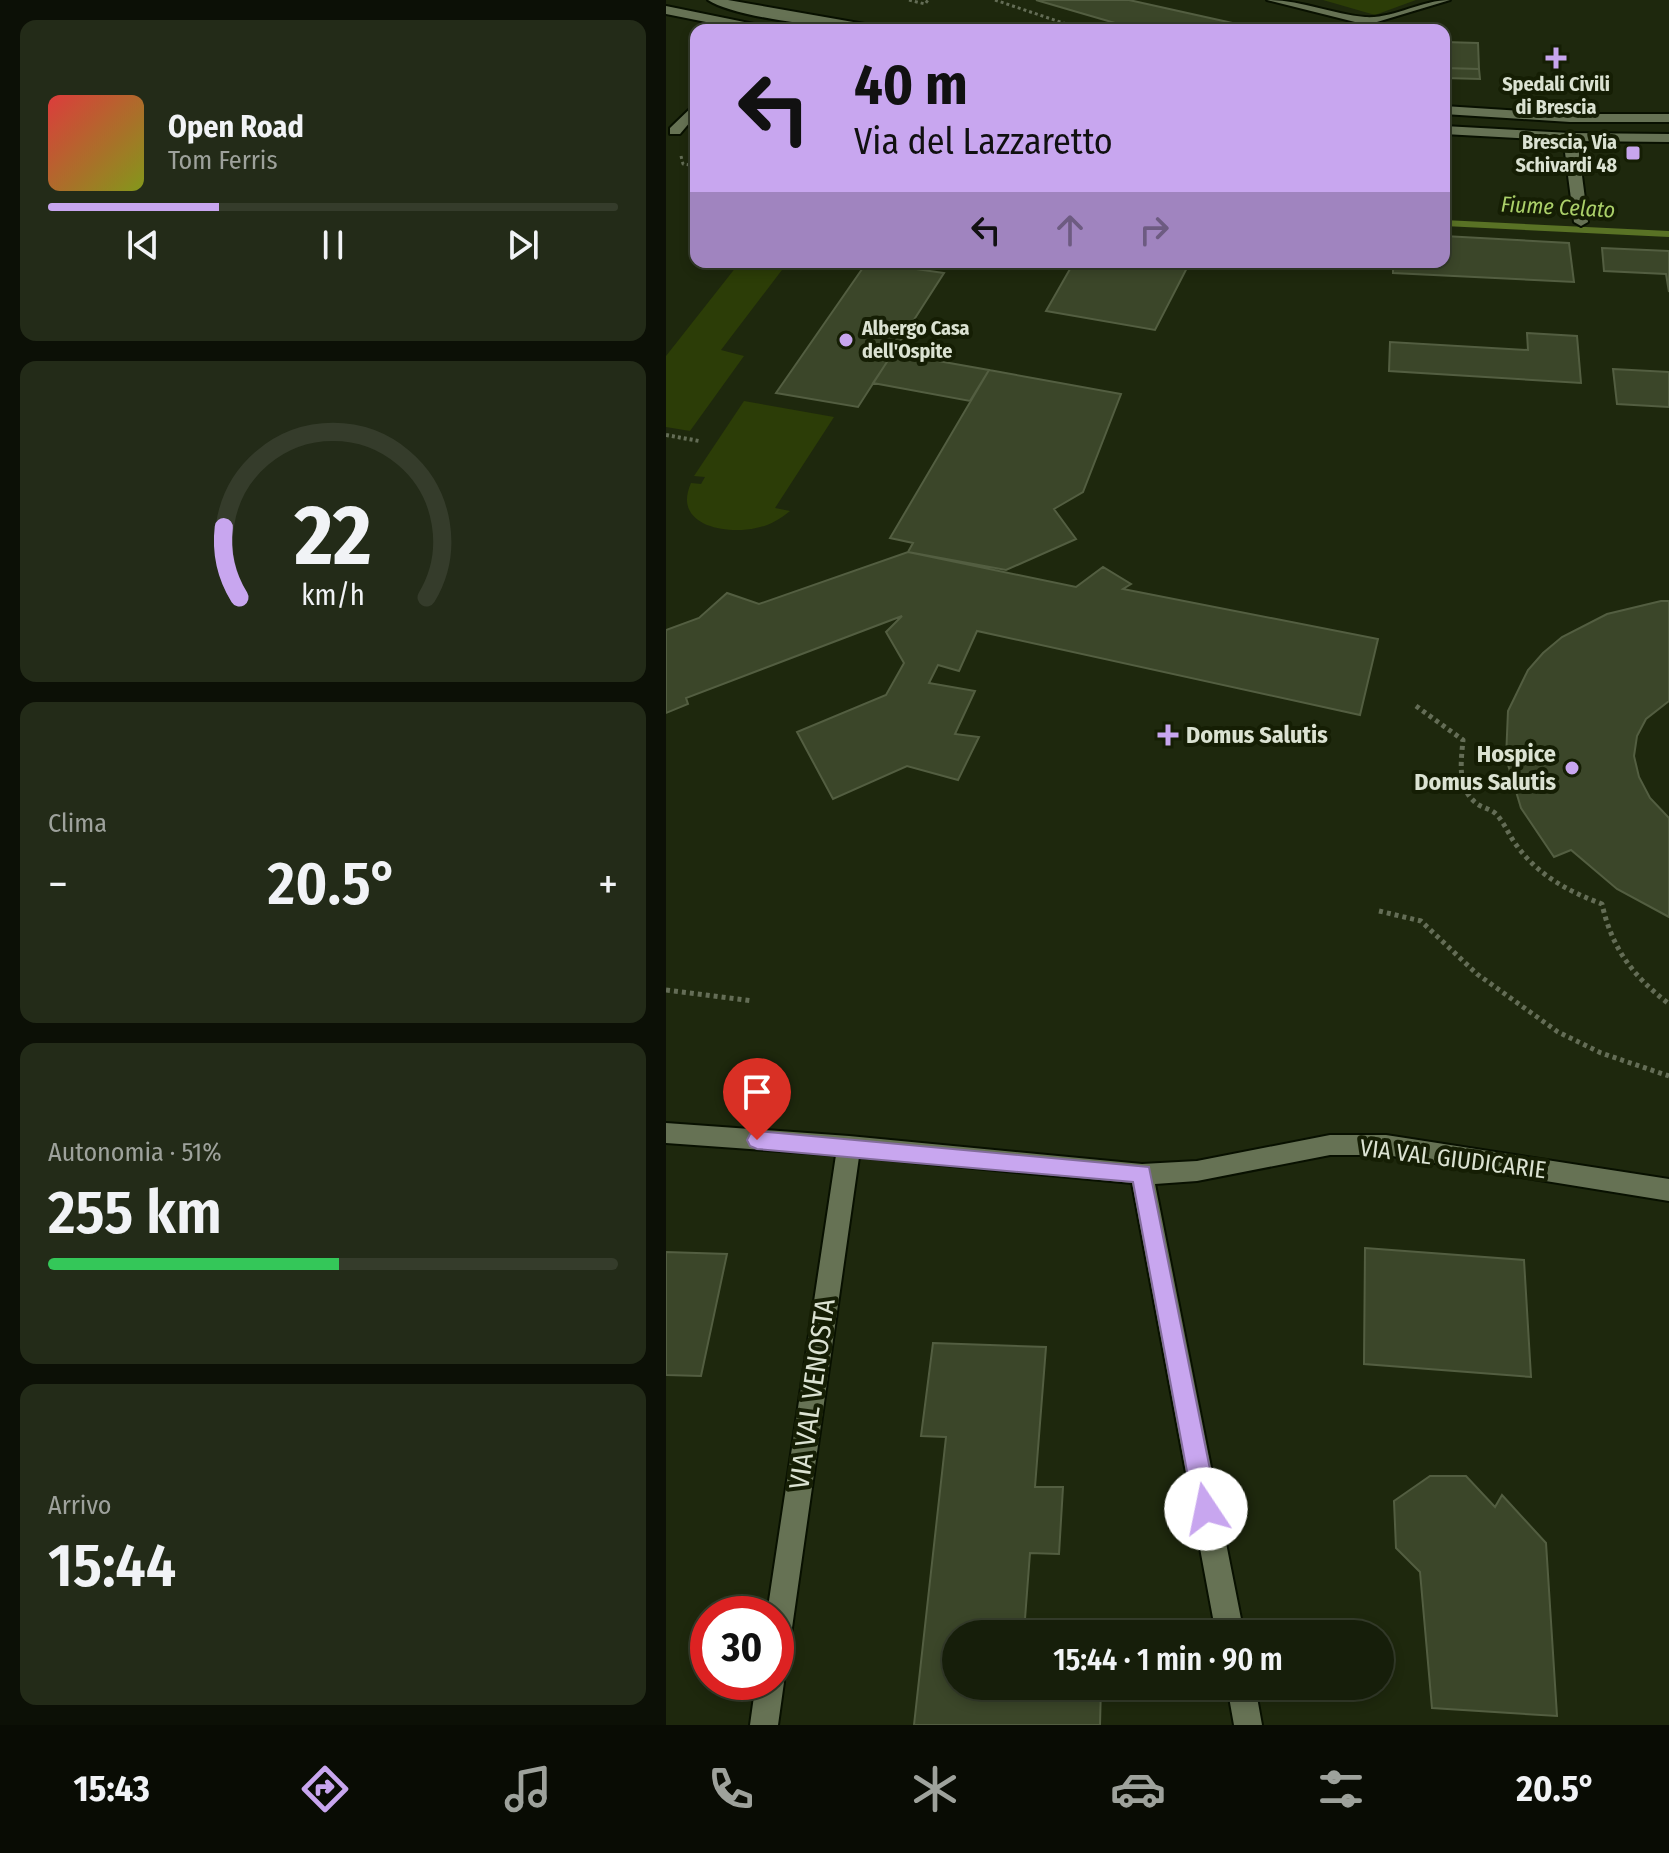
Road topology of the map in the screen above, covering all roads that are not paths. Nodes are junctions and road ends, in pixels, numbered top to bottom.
1 (714, 0) edge
2 (1273, 0) edge
3 (1444, 0) edge
4 (666, 10) edge
5 (735, 24) edge
6 (839, 24) edge
7 (1450, 110) edge
8 (690, 114) edge
9 (1669, 118) edge
10 (1450, 130) edge
11 (675, 131) dead end
12 (1570, 137) junction
13 (1669, 138) edge
14 (1581, 222) dead end
15 (666, 1133) edge
16 (849, 1146) junction
17 (1142, 1174) junction
18 (1669, 1190) edge
19 (783, 1596) edge
20 (1227, 1620) edge
21 (767, 1700) edge
22 (1244, 1700) edge
23 (764, 1725) edge
24 (1248, 1725) edge

1 - 6 street
2 - 3 street
4 - 5 street
7 - 9 street
8 - 11 street
10 - 12 street
12 - 13 street
12 - 14 street
15 - 16 street, VIA VAL GIUDICARIE
16 - 17 street, VIA VAL GIUDICARIE
16 - 19 street, VIA VAL VENOSTA
17 - 18 street, VIA VAL GIUDICARIE
17 - 20 street
21 - 23 street
22 - 24 street

